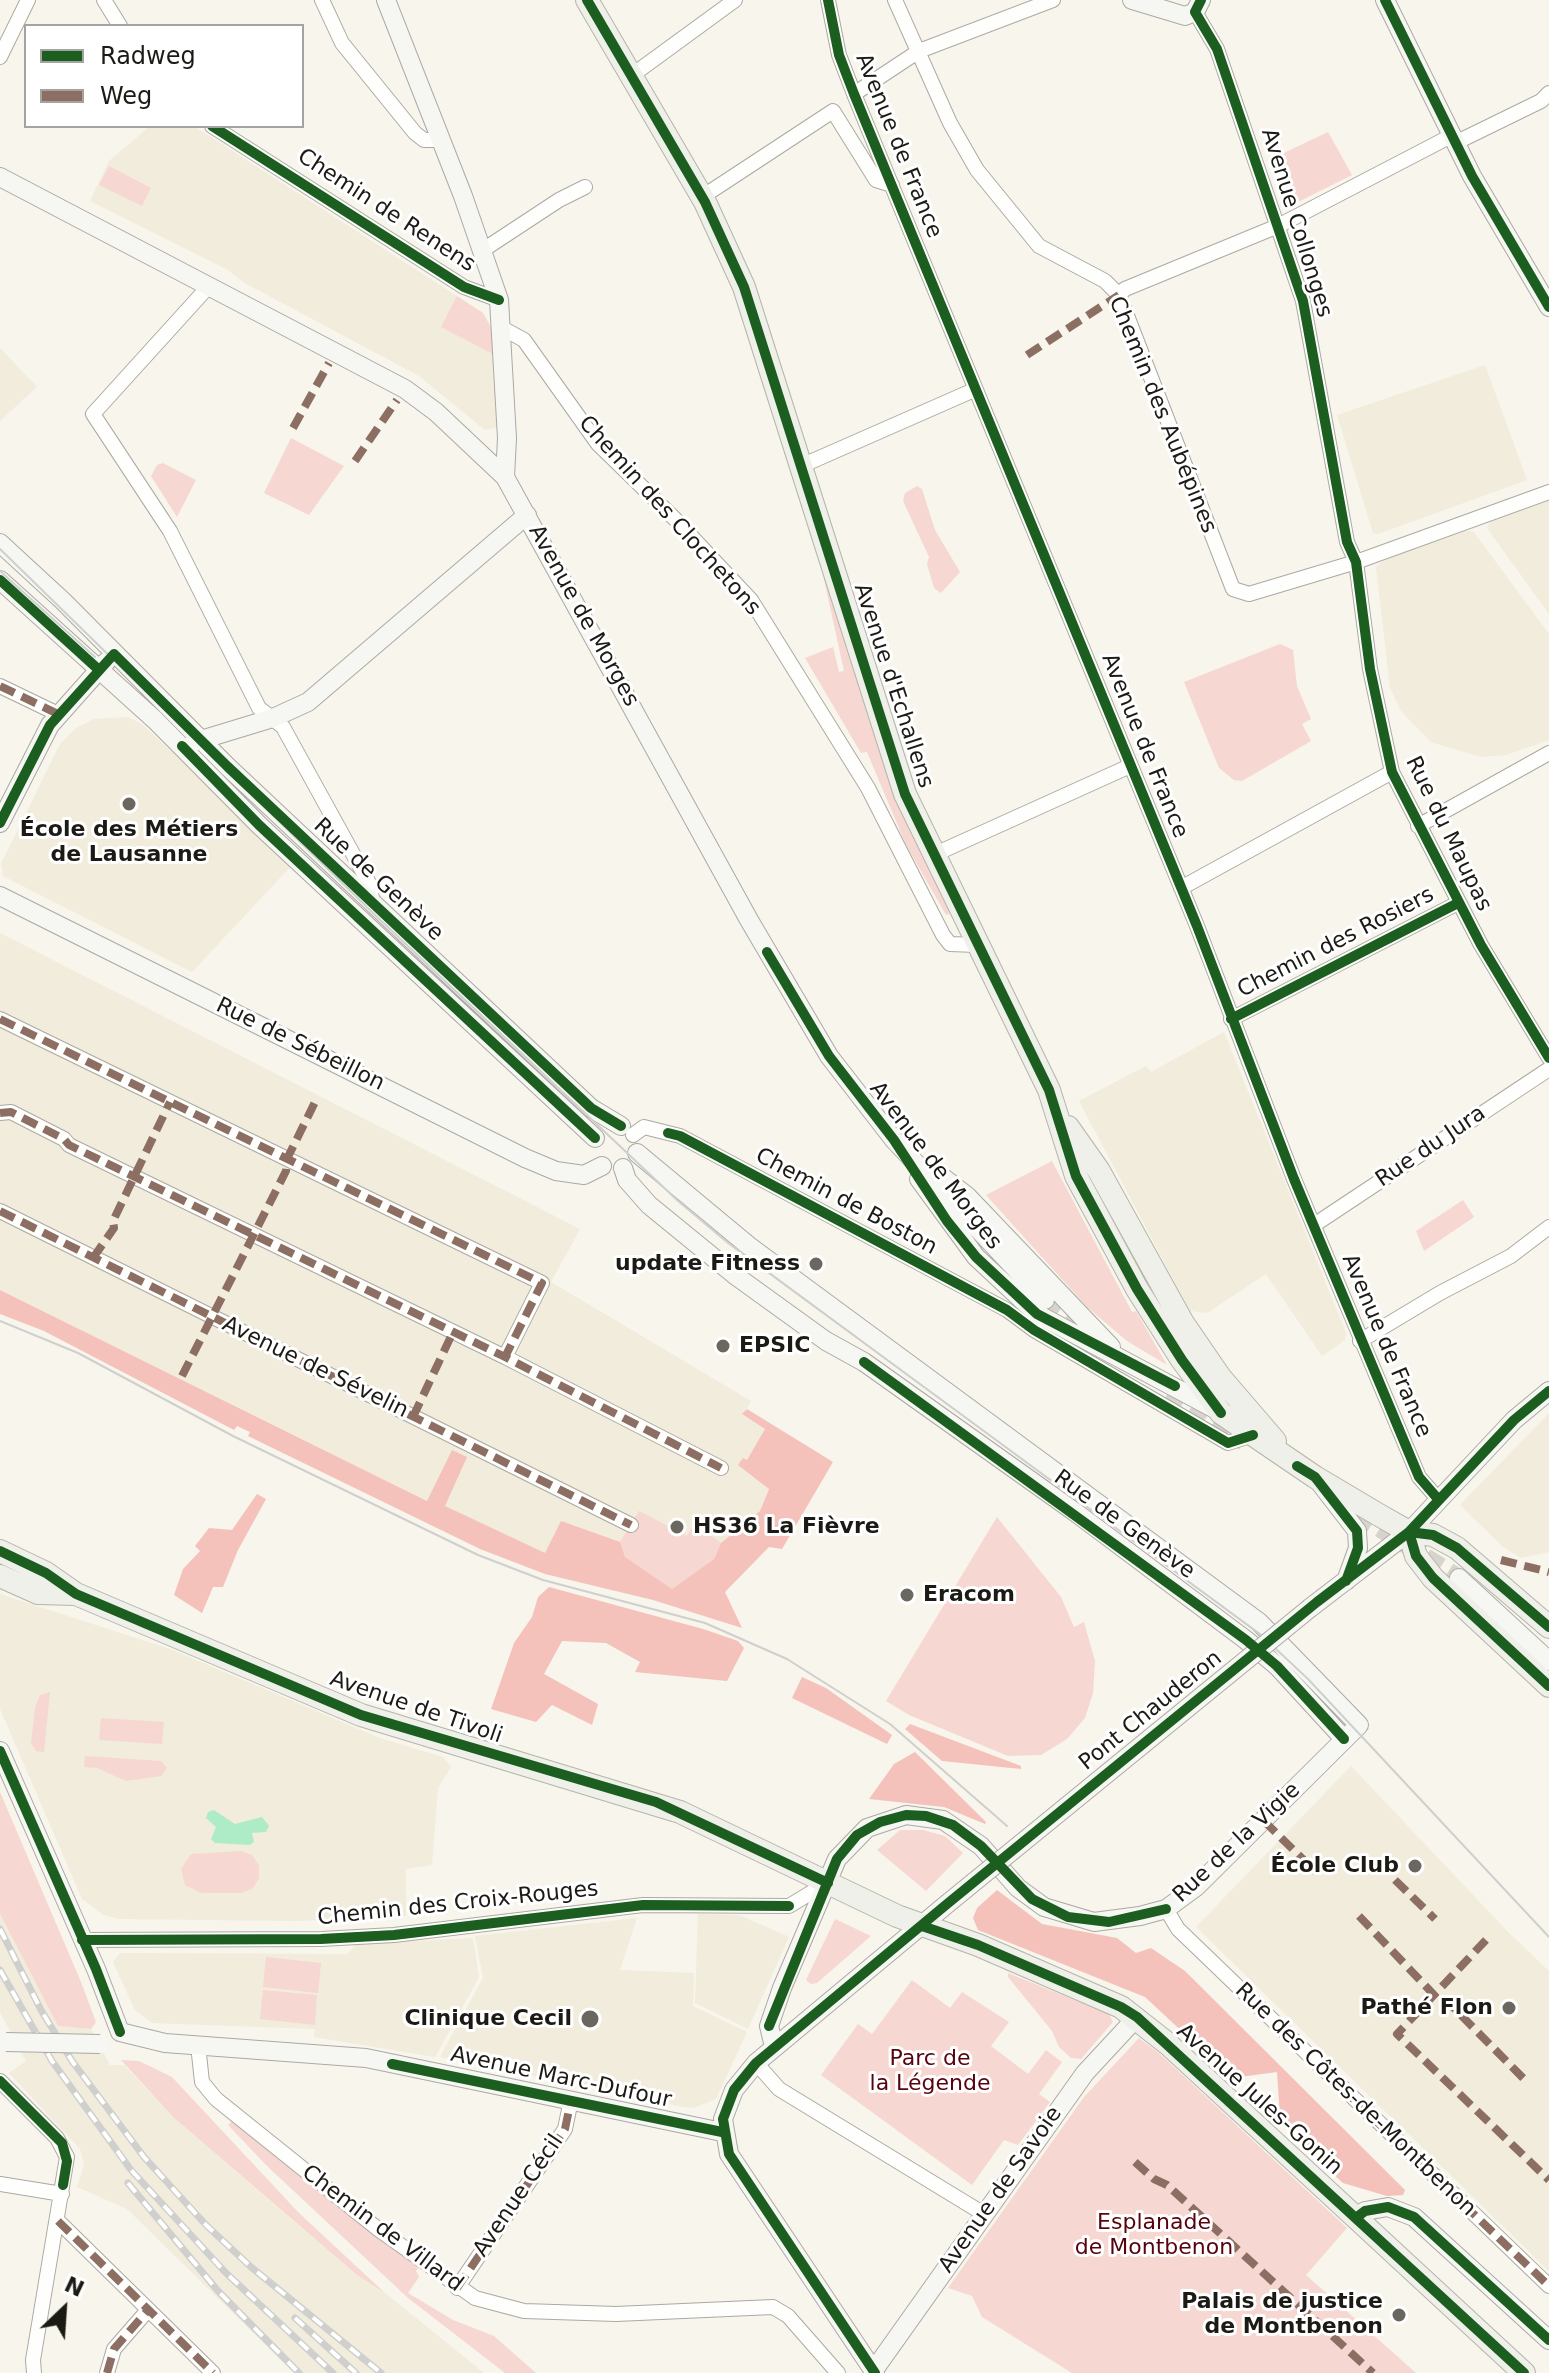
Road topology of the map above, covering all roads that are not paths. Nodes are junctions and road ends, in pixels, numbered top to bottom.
1 (28, 0) edge
2 (104, 0) edge
3 (322, 0) edge
4 (386, 0) edge
5 (587, 0) edge
6 (735, 0) edge
7 (828, 0) edge
8 (895, 0) edge
9 (1053, 0) edge
10 (1132, 0) edge
11 (1385, 0) edge
12 (1198, 6) edge
13 (119, 24) edge
14 (919, 51) junction
15 (0, 57) edge
16 (631, 76) junction
17 (1549, 93) edge
18 (854, 94) junction
19 (215, 128) edge
20 (1453, 139) junction
21 (440, 140) junction
22 (0, 177) edge
23 (892, 185) junction
24 (585, 187) dead end
25 (702, 197) junction
26 (1278, 226) junction
27 (483, 250) junction
28 (209, 286) junction
29 (1119, 295) junction
30 (499, 300) junction
31 (1549, 307) edge
32 (502, 328) junction
33 (974, 390) junction
34 (801, 466) junction
35 (505, 477) junction
36 (1549, 492) edge
37 (527, 515) junction
38 (0, 543) edge
39 (1356, 562) junction
40 (0, 580) edge
41 (114, 654) junction
42 (99, 670) junction
43 (0, 686) edge
44 (58, 714) junction
45 (273, 718) junction
46 (202, 739) junction
47 (182, 746) junction
48 (1549, 753) edge
49 (1130, 766) junction
50 (1392, 772) junction
51 (0, 823) edge
52 (1418, 826) junction
53 (933, 855) junction
54 (1181, 888) junction
55 (0, 896) edge
56 (373, 903) junction
57 (1458, 903) junction
58 (976, 945) junction
59 (0, 1019) edge
60 (1231, 1019) junction
61 (1549, 1058) edge
62 (1549, 1069) edge
63 (0, 1113) edge
64 (595, 1138) junction
65 (630, 1138) junction
66 (894, 1140) junction
67 (602, 1166) junction
68 (623, 1168) junction
69 (0, 1211) edge
70 (1314, 1225) junction
71 (1549, 1227) edge
72 (1048, 1304) junction
73 (1171, 1326) junction
74 (1360, 1341) junction
75 (1119, 1355) junction
76 (505, 1357) junction
77 (1549, 1391) edge
78 (1221, 1413) junction
79 (1253, 1435) junction
80 (721, 1468) dead end
81 (1306, 1471) junction
82 (1438, 1499) junction
83 (631, 1525) dead end
84 (1409, 1532) junction
85 (0, 1551) edge
86 (0, 1576) edge
87 (1459, 1578) tunnel mouth
88 (1346, 1581) junction
89 (76, 1594) junction
90 (1549, 1627) edge
91 (1549, 1661) edge
92 (1549, 1686) edge
93 (1359, 1725) joint
94 (1344, 1739) junction
95 (3, 1763) edge
96 (828, 1883) junction
97 (1166, 1909) junction
98 (922, 1926) junction
99 (82, 1940) junction
100 (1137, 2017) junction
101 (120, 2032) junction
102 (3, 2042) edge
103 (198, 2045) junction
104 (774, 2047) junction
105 (756, 2063) junction
106 (0, 2081) edge
107 (571, 2100) junction
108 (722, 2132) junction
109 (0, 2184) edge
110 (62, 2194) junction
111 (984, 2214) junction
112 (1357, 2217) junction
113 (58, 2221) junction
114 (1549, 2286) edge
115 (457, 2288) junction
116 (148, 2310) junction
117 (1549, 2340) edge
118 (206, 2370) edge
119 (874, 2372) edge
120 (34, 2373) edge
121 (107, 2373) edge
122 (838, 2373) edge
123 (1524, 2373) edge

1 - 15 street
2 - 13 street
3 - 21 street
4 - 21 street
5 - 16 main road, Avenue d'Echallens
6 - 16 street
7 - 18 street, Avenue de France
8 - 14 street, Chemin des Aubépines
9 - 14 street
10 - 12 street
11 - 20 street
12 - 26 street, Avenue Collonges
14 - 18 street
14 - 29 street, Chemin des Aubépines
16 - 25 main road, Avenue d'Echallens
17 - 20 street
18 - 23 street, Avenue de France
19 - 30 street, Chemin de Renens
20 - 26 street
20 - 31 street
21 - 27 street
22 - 28 street, Avenue de Morges
23 - 25 street
23 - 33 street, Avenue de France
24 - 27 street
25 - 34 main road, Avenue d'Echallens
26 - 29 street
26 - 39 street, Avenue Collonges
27 - 30 street
28 - 35 street, Avenue de Morges
28 - 45 street
29 - 39 street, Chemin des Aubépines
30 - 32 street
32 - 35 street
32 - 58 street, Chemin des Clochetons
33 - 34 street
33 - 49 street, Avenue de France
34 - 53 main road, Avenue d'Echallens
35 - 37 street, Avenue de Morges
36 - 39 street
37 - 45 street
37 - 66 street, Avenue de Morges
38 - 41 street, Rue de Genève
39 - 50 street, Rue du Maupas
40 - 42 street, Rue de Genève
41 - 42 street
41 - 46 street, Rue de Genève
42 - 44 street
42 - 47 street, Rue de Genève
43 - 44 street
44 - 51 street
45 - 46 street
45 - 56 street
46 - 47 street
46 - 56 street, Rue de Genève
47 - 64 street, Rue de Genève
48 - 52 street
49 - 53 street
49 - 54 street, Avenue de France
50 - 52 street, Rue du Maupas
50 - 54 street
52 - 57 street, Rue du Maupas
53 - 58 main road, Avenue d'Echallens
54 - 60 street, Avenue de France
55 - 67 street, Rue de Sébeillon
56 - 65 street, Rue de Genève
57 - 60 street, Chemin des Rosiers
57 - 61 street, Rue du Maupas
58 - 73 main road, Avenue d'Echallens
59 - 76 street
60 - 70 street, Avenue de France
62 - 70 street, Rue du Jura
63 - 76 street
64 - 65 street
64 - 67 street
65 - 68 street
65 - 79 street, Chemin de Boston
65 - 93 street, Rue de Genève
66 - 72 street, Avenue de Morges
66 - 72 street, Avenue de Morges
67 - 68 street
68 - 94 street, Rue de Genève
69 - 83 street, Avenue de Sévelin
70 - 74 street, Avenue de France
71 - 74 street
72 - 75 street, Avenue de Morges
72 - 75 street, Avenue de Morges
73 - 78 main road, Avenue d'Echallens
73 - 81 main road, Avenue d'Echallens
74 - 82 street, Avenue de France
75 - 78 street, Avenue de Morges
76 - 80 street
77 - 82 street, Pont Chauderon
78 - 79 main road, Avenue d'Echallens
79 - 81 main road, Avenue d'Echallens
81 - 84 main road
81 - 88 street
82 - 84 street, Pont Chauderon
84 - 88 street, Pont Chauderon
84 - 90 main road
84 - 92 main road
85 - 89 main road, Avenue de Tivoli
86 - 89 main road, Avenue de Tivoli
87 - 91 street
88 - 98 street, Pont Chauderon, bridge
89 - 96 main road, Avenue de Tivoli
93 - 94 street, Rue de la Vigie
94 - 97 street, Rue de la Vigie
95 - 99 street
96 - 97 street, Rue de la Vigie
96 - 98 main road, Avenue de Tivoli
96 - 99 street, Chemin des Croix-Rouges
96 - 104 street, Rue de la Vigie
97 - 114 street, Rue des Côtes-de-Montbenon
98 - 100 main road, Avenue Jules-Gonin
98 - 104 street, Pont Chauderon
99 - 101 street
100 - 111 street, Avenue de Savoie
100 - 112 main road, Avenue Jules-Gonin
101 - 102 street, bridge
101 - 103 street, Avenue Marc-Dufour
103 - 107 street, Avenue Marc-Dufour
103 - 115 street, Chemin de Villard
104 - 105 street, Pont Chauderon
105 - 108 street, Pont Chauderon
105 - 111 street
106 - 110 street
107 - 108 street, Avenue Marc-Dufour
107 - 115 street, Avenue Cécil
108 - 119 street
109 - 110 street
110 - 113 street
111 - 119 street, Avenue de Savoie
112 - 117 street
112 - 123 main road, Avenue Jules-Gonin
113 - 116 street
113 - 120 street
115 - 122 street, Chemin de Villard
116 - 118 street
116 - 121 street

